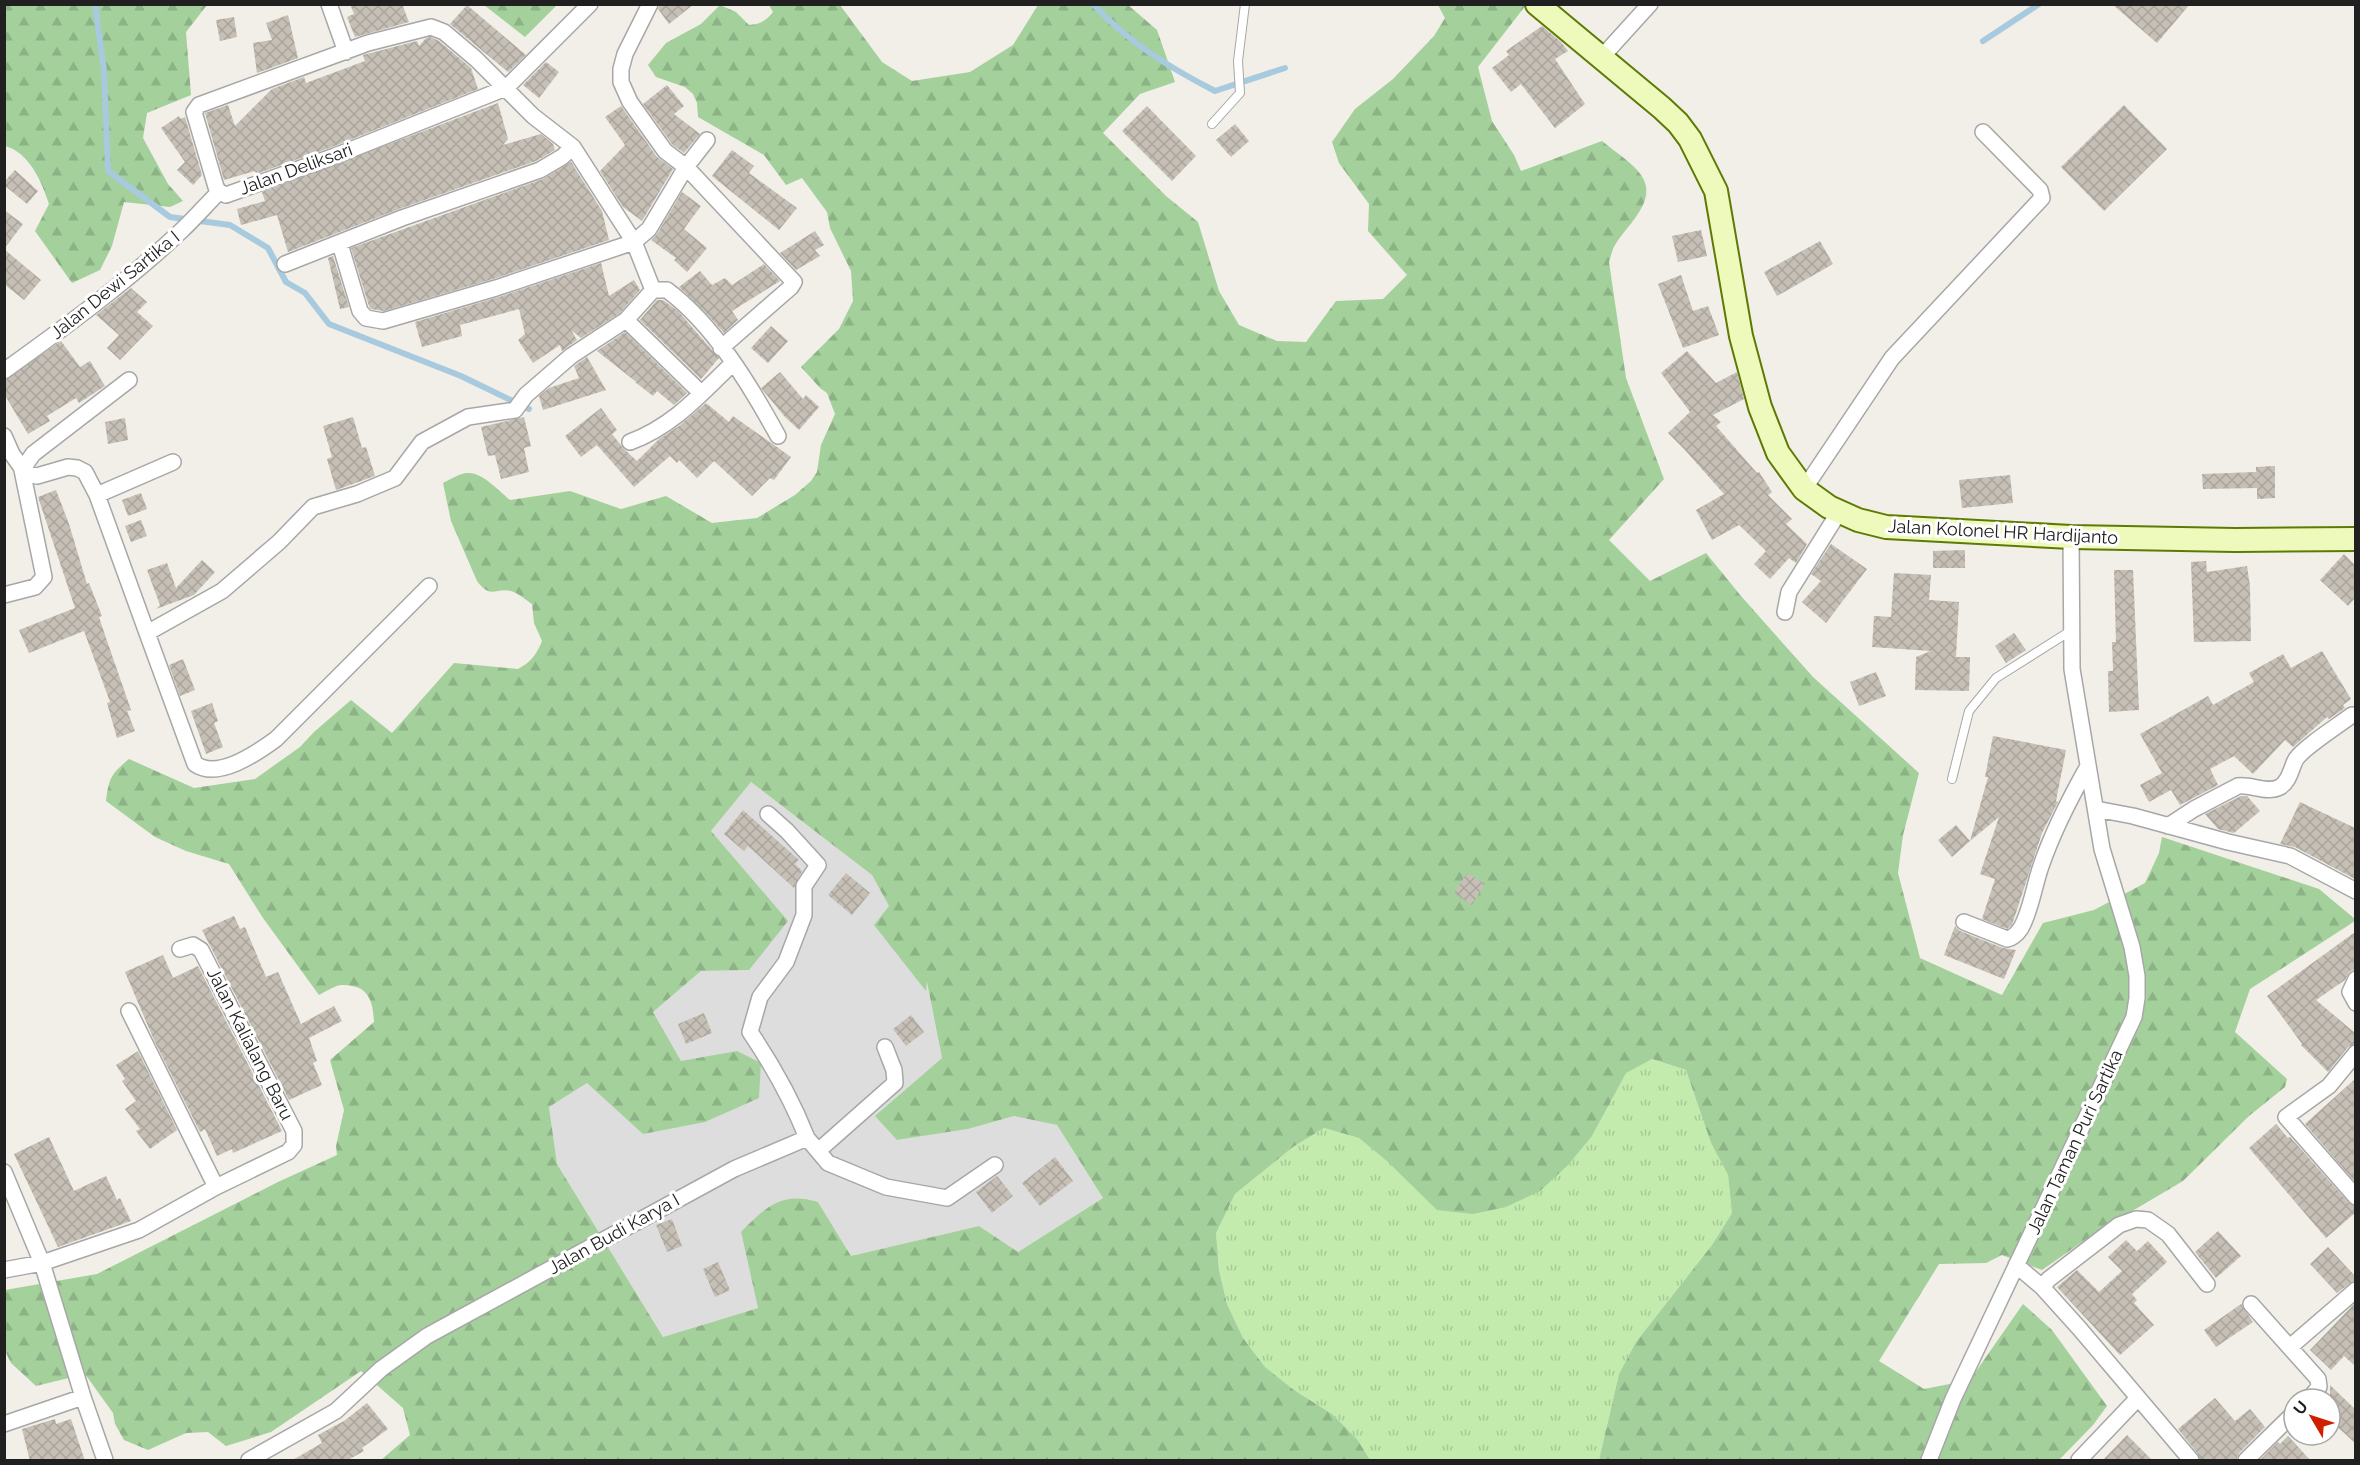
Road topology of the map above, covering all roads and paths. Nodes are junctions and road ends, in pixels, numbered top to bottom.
1 (329, 4) edge
2 (590, 4) edge
3 (650, 4) edge
4 (1245, 4) edge
5 (1537, 4) edge
6 (1650, 4) edge
7 (346, 52) junction
8 (1601, 58) junction
9 (506, 88) junction
10 (1212, 124) dead end
11 (1983, 132) dead end
12 (707, 140) dead end
13 (573, 147) junction
14 (686, 167) junction
15 (219, 192) junction
16 (634, 242) junction
17 (340, 244) junction
18 (285, 264) dead end
19 (653, 290) junction
20 (626, 320) junction
21 (721, 348) junction
22 (733, 363) junction
23 (4, 371) edge
24 (129, 380) dead end
25 (701, 393) junction
26 (4, 436) edge
27 (778, 436) dead end
28 (630, 442) dead end
29 (172, 462) dead end
30 (22, 470) junction
31 (1804, 489) junction
32 (97, 495) junction
33 (1839, 512) junction
34 (2070, 537) junction
35 (2355, 539) edge
36 (429, 586) dead end
37 (4, 595) edge
38 (1785, 612) dead end
39 (2072, 630) junction
40 (147, 633) junction
41 (2352, 715) dead end
42 (2087, 768) junction
43 (1952, 779) dead end
44 (2096, 809) junction
45 (768, 814) dead end
46 (2168, 826) junction
47 (2355, 891) edge
48 (1964, 922) dead end
49 (180, 949) dead end
50 (2355, 980) edge
51 (2355, 1003) edge
52 (129, 1011) dead end
53 (885, 1047) dead end
54 (2355, 1053) edge
55 (807, 1138) junction
56 (818, 1151) junction
57 (995, 1165) dead end
58 (4, 1172) edge
59 (216, 1186) junction
60 (2355, 1197) edge
61 (42, 1263) junction
62 (2016, 1265) junction
63 (4, 1270) edge
64 (2207, 1284) dead end
65 (2042, 1287) junction
66 (2355, 1290) edge
67 (2251, 1304) dead end
68 (2289, 1347) junction
69 (2318, 1387) edge
70 (83, 1397) junction
71 (2138, 1398) junction
72 (4, 1424) edge
73 (2282, 1425) edge
74 (105, 1461) edge
75 (249, 1461) edge
76 (1929, 1461) edge
77 (2079, 1461) edge
78 (2191, 1461) edge
79 (2246, 1461) edge

1 - 7 street
2 - 9 street, Jalan Deliksari
3 - 14 street
4 - 10 lane
5 - 8 main road, Jalan Kolonel HR Hardijanto
6 - 8 street
7 - 9 street, Jalan Deliksari
7 - 15 street, Jalan Deliksari
8 - 31 main road, Jalan Kolonel HR Hardijanto
9 - 13 street, Jalan Deliksari
9 - 15 street, Jalan Deliksari
11 - 31 street
12 - 14 street
13 - 16 street, Jalan Deliksari
13 - 17 street
14 - 16 street
14 - 21 street
15 - 23 street, Jalan Dewi Sartika I
16 - 17 street
16 - 19 street, Jalan Deliksari
17 - 18 street
19 - 20 street
19 - 21 street
20 - 25 street
20 - 40 street
21 - 22 street
22 - 25 street
22 - 27 street
24 - 30 street
25 - 28 street
26 - 30 street
29 - 32 street
30 - 32 street
30 - 37 street
31 - 33 main road, Jalan Kolonel HR Hardijanto
32 - 40 street
33 - 34 main road, Jalan Kolonel HR Hardijanto
33 - 38 street
34 - 35 main road, Jalan Kolonel HR Hardijanto
34 - 39 street, Jalan Taman Puri Sartika
36 - 40 street
39 - 42 street, Jalan Taman Puri Sartika
39 - 43 lane
41 - 46 street
42 - 44 street, Jalan Taman Puri Sartika
42 - 48 street
44 - 46 street
44 - 62 street, Jalan Taman Puri Sartika
45 - 55 street
46 - 47 street
49 - 59 street, Jalan Kalialang Baru
50 - 51 street
52 - 59 street
53 - 56 street
54 - 60 street
55 - 56 street
55 - 75 street, Jalan Budi Karya I
56 - 57 street
58 - 61 street
59 - 61 street, Jalan Kalialang Baru
61 - 63 street, Jalan Kalialang Baru
61 - 70 street
62 - 65 street
62 - 76 street, Jalan Taman Puri Sartika
64 - 65 street
65 - 71 street
66 - 68 street
67 - 68 street
68 - 69 street
70 - 72 street
70 - 74 street
71 - 77 street
71 - 78 street
73 - 79 street

